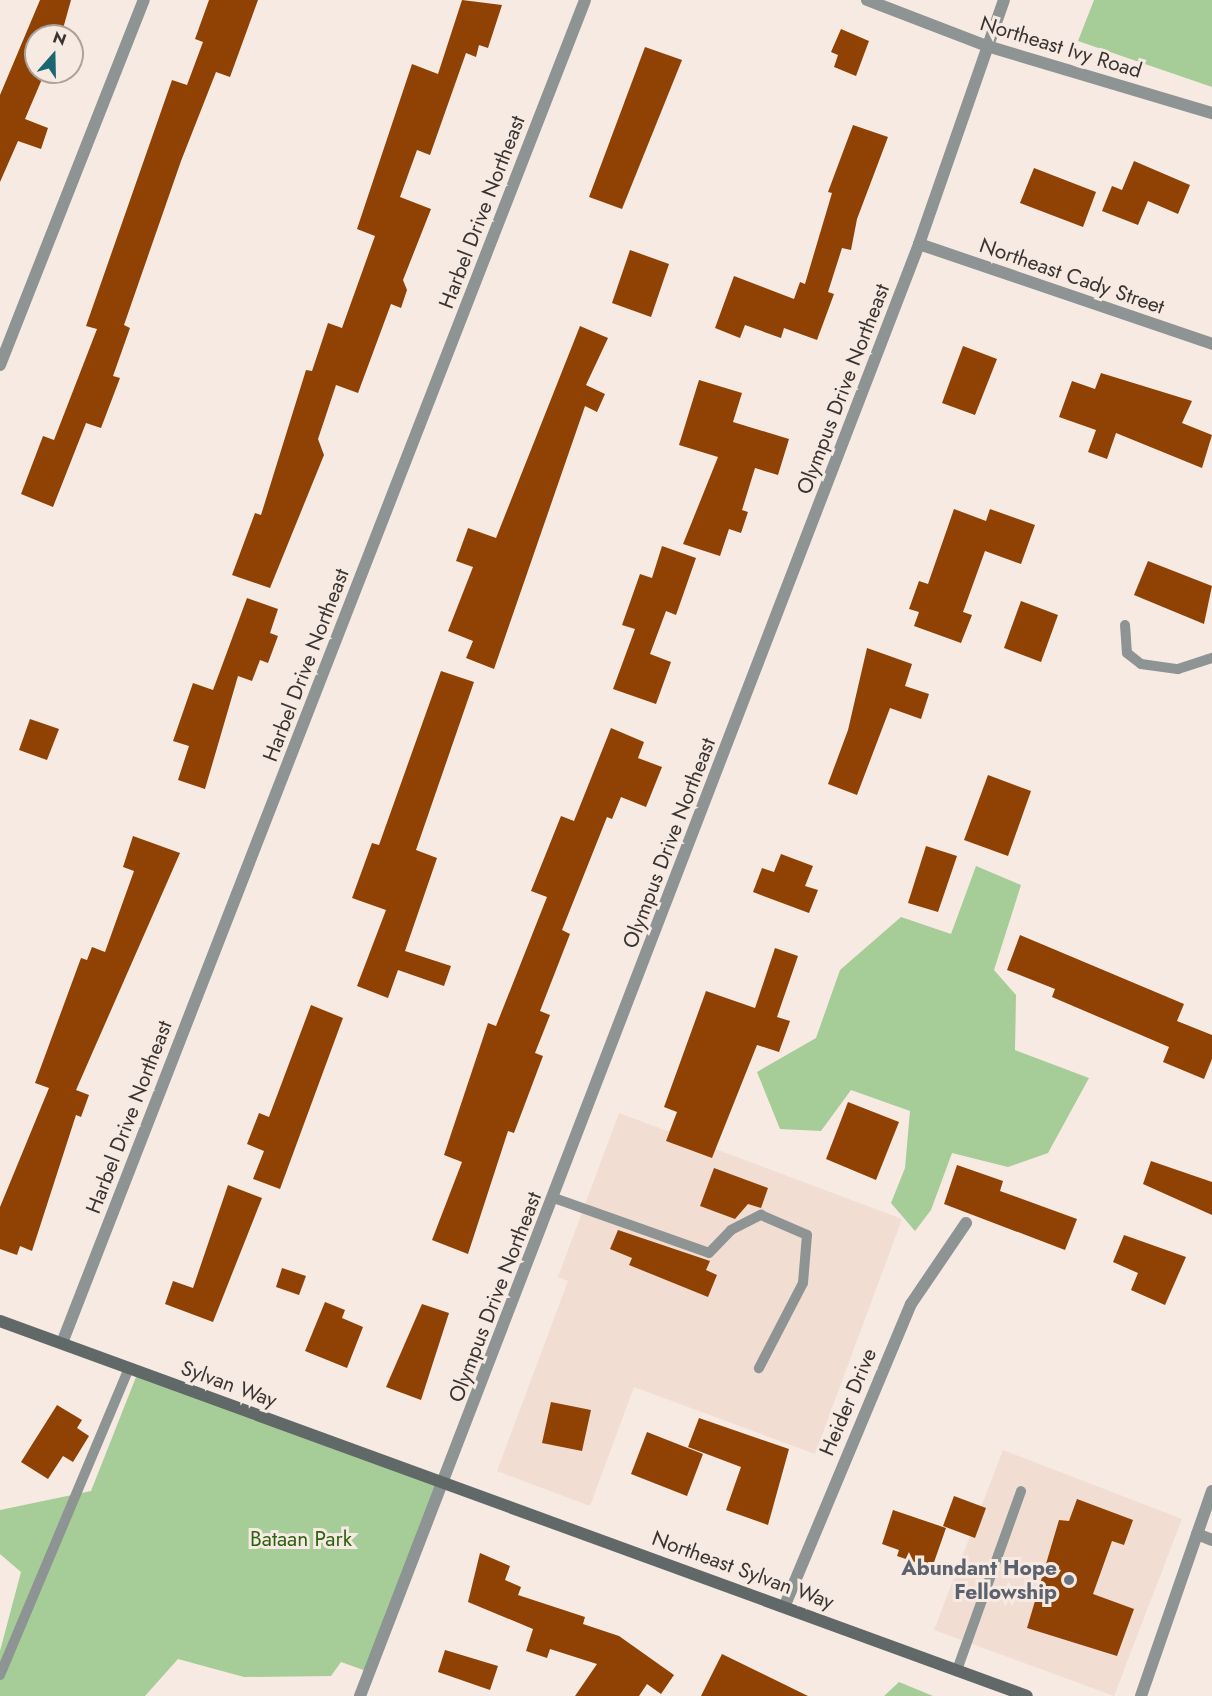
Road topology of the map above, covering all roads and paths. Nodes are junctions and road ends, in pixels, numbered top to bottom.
1 (144, 0) edge
2 (585, 0) edge
3 (867, 0) edge
4 (1004, 0) edge
5 (987, 46) junction
6 (1212, 113) edge
7 (919, 244) junction
8 (1212, 344) edge
9 (0, 365) edge
10 (1125, 625) dead end
11 (1212, 657) edge
12 (554, 1198) junction
13 (966, 1223) dead end
14 (0, 1321) edge
15 (62, 1343) junction
16 (129, 1368) junction
17 (759, 1368) dead end
18 (445, 1482) junction
19 (1021, 1491) dead end
20 (1212, 1491) edge
21 (1197, 1534) junction
22 (1212, 1540) edge
23 (785, 1605) junction
24 (957, 1670) junction
25 (0, 1675) edge
26 (360, 1696) edge
27 (1027, 1696) edge
28 (1141, 1696) edge

1 - 9 street
2 - 15 street, Harbel Drive Northeast
3 - 5 street, Northeast Ivy Road
4 - 5 street, Olympus Drive Northeast
5 - 6 street, Northeast Ivy Road
5 - 7 street, Olympus Drive Northeast
7 - 8 street, Northeast Cady Street
7 - 12 street, Olympus Drive Northeast
10 - 11 lane
12 - 17 lane
12 - 18 street, Olympus Drive Northeast
13 - 23 street, Heider Drive
14 - 15 main road, Sylvan Way
15 - 16 main road, Sylvan Way
16 - 18 main road, Sylvan Way
16 - 25 lane
18 - 23 main road, Northeast Sylvan Way
18 - 26 street, Olympus Drive Northeast
19 - 24 lane
20 - 21 street
21 - 22 street
21 - 28 street
23 - 24 main road, Northeast Sylvan Way
24 - 27 main road, Northeast Sylvan Way

